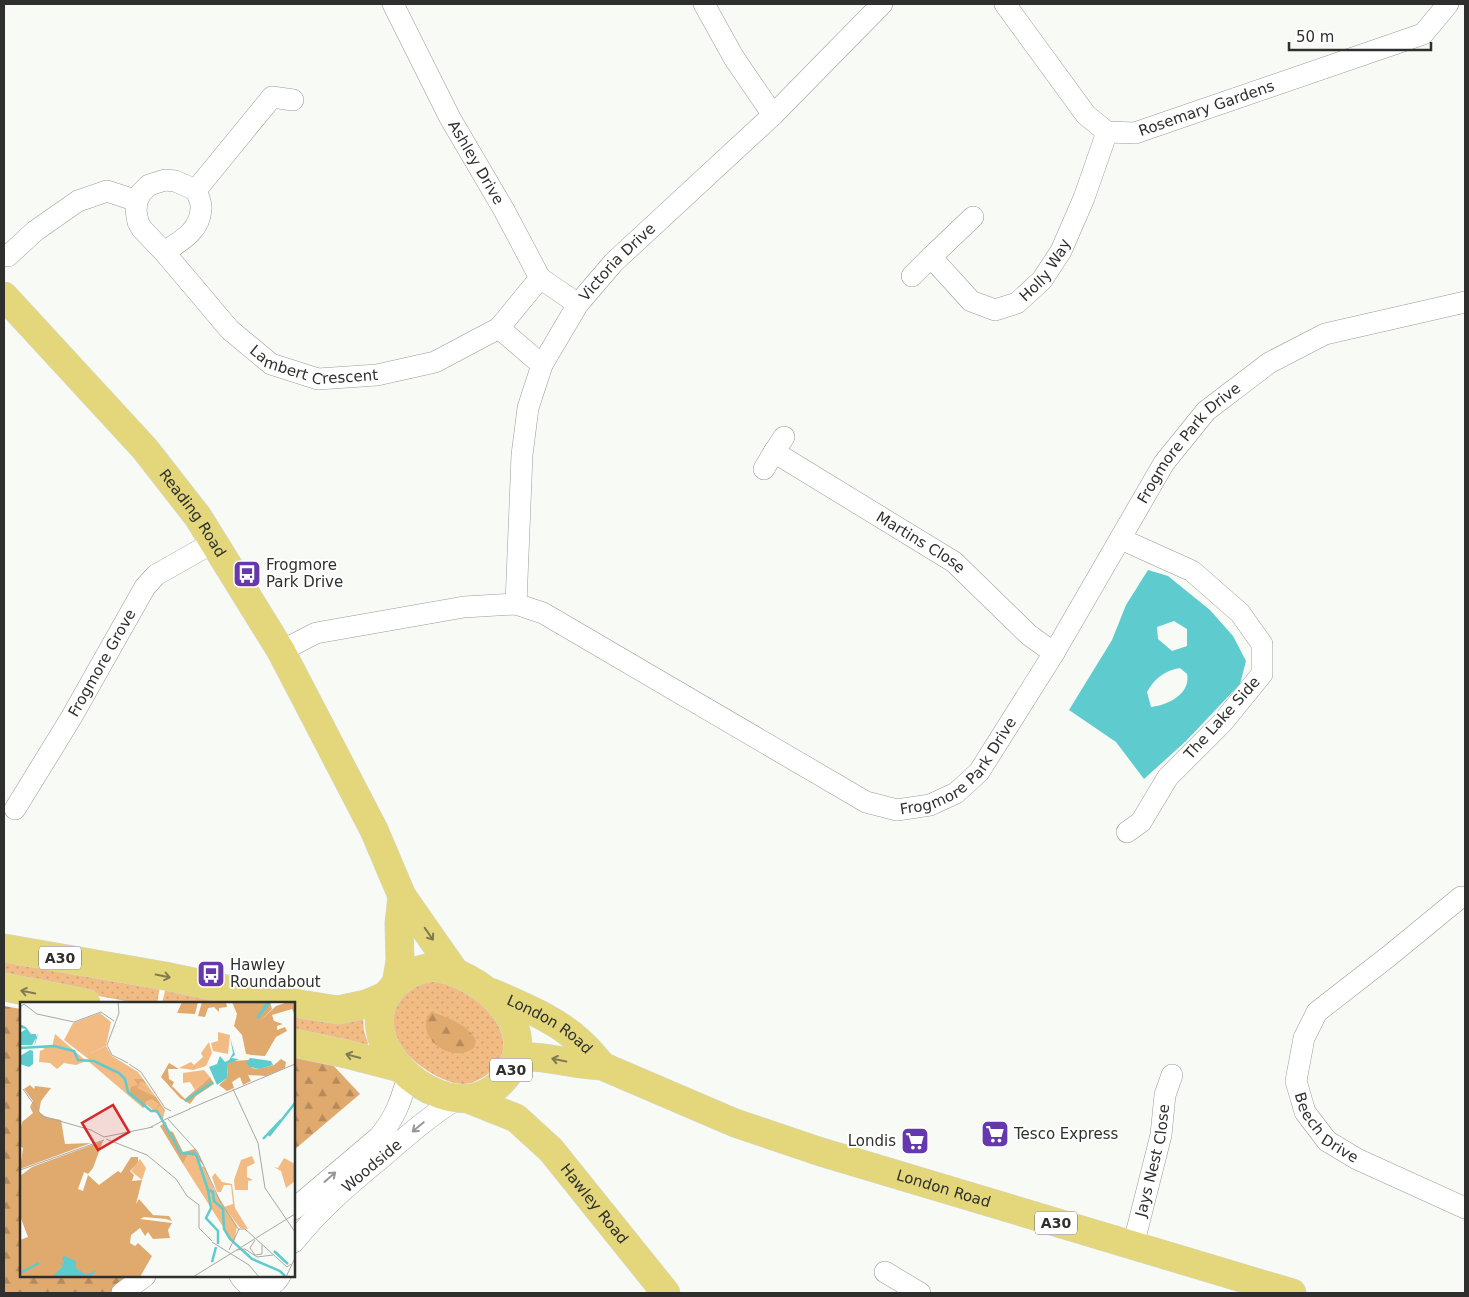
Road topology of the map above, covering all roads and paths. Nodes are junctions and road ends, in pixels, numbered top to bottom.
1 (393, 4) edge
2 (704, 4) edge
3 (882, 4) edge
4 (1004, 4) edge
5 (1448, 4) edge
6 (293, 100) dead end
7 (773, 115) junction
8 (1107, 132) junction
9 (196, 190) junction
10 (137, 201) junction
11 (973, 217) dead end
12 (164, 252) junction
13 (8, 256) dead end
14 (931, 257) junction
15 (912, 276) dead end
16 (540, 278) junction
17 (4, 296) edge
18 (1465, 302) edge
19 (578, 304) junction
20 (499, 328) junction
21 (542, 365) junction
22 (774, 453) dead end
23 (1121, 539) junction
24 (214, 542) junction
25 (516, 604) junction
26 (281, 651) junction
27 (1054, 653) junction
28 (15, 810) dead end
29 (1128, 832) dead end
30 (402, 896) junction
31 (1464, 897) edge
32 (4, 948) edge
33 (455, 972) junction
34 (4, 988) edge
35 (390, 990) junction
36 (490, 991) junction
37 (81, 1002) edge
38 (288, 1002) edge
39 (295, 1003) edge
40 (295, 1044) edge
41 (516, 1057) junction
42 (602, 1066) junction
43 (404, 1072) junction
44 (1172, 1075) dead end
45 (503, 1081) junction
46 (463, 1099) junction
47 (516, 1118) junction
48 (295, 1208) edge
49 (1465, 1208) edge
50 (295, 1241) edge
51 (1133, 1246) junction
52 (885, 1272) dead end
53 (144, 1277) edge
54 (278, 1284) edge
55 (247, 1286) edge
56 (122, 1293) edge
57 (666, 1293) edge
58 (920, 1293) edge
59 (1292, 1293) edge

1 - 16 street, Ashley Drive
2 - 7 street
3 - 7 street, Victoria Drive
4 - 8 street
5 - 8 street, Rosemary Gardens
6 - 9 street
7 - 19 street, Victoria Drive
8 - 14 street, Holly Way
9 - 10 street
9 - 12 street
10 - 12 street, Lambert Crescent
10 - 13 street
11 - 14 street
12 - 20 street, Lambert Crescent
14 - 15 street
16 - 19 street, Ashley Drive
16 - 20 street, Lambert Crescent
17 - 24 main road, Reading Road
18 - 23 street, Frogmore Park Drive
19 - 21 street, Victoria Drive
20 - 21 street
21 - 25 street, Victoria Drive
22 - 27 street, Martins Close
23 - 27 street, Frogmore Park Drive
23 - 29 street, The Lake Side
24 - 26 main road, Reading Road
24 - 28 street, Frogmore Grove
25 - 26 street, Frogmore Park Drive
25 - 27 street, Frogmore Park Drive
26 - 30 main road, Reading Road
30 -> 33 main road, Reading Road
30 - 35 main road, Reading Road
31 - 49 street, Beech Drive
32 -> 38 main road, A30
33 - 35 main road, A30
33 - 36 main road, A30
37 -> 34 main road
35 - 39 main road, A30
35 - 43 main road
36 - 41 main road, A30
36 - 42 main road, London Road / A30
43 -> 40 main road
42 -> 41 main road, London Road / A30
41 - 45 main road, A30
42 - 51 main road, London Road / A30
43 - 46 main road
48 -> 43 street, Woodside
44 - 51 street, Jays Nest Close
45 - 46 main road, A30
45 - 47 main road, Hawley Road
46 - 47 main road, Hawley Road
46 -> 50 street, Woodside
47 - 57 main road, Hawley Road
51 - 59 main road, London Road / A30
52 - 58 street
53 - 56 street
54 - 55 street

